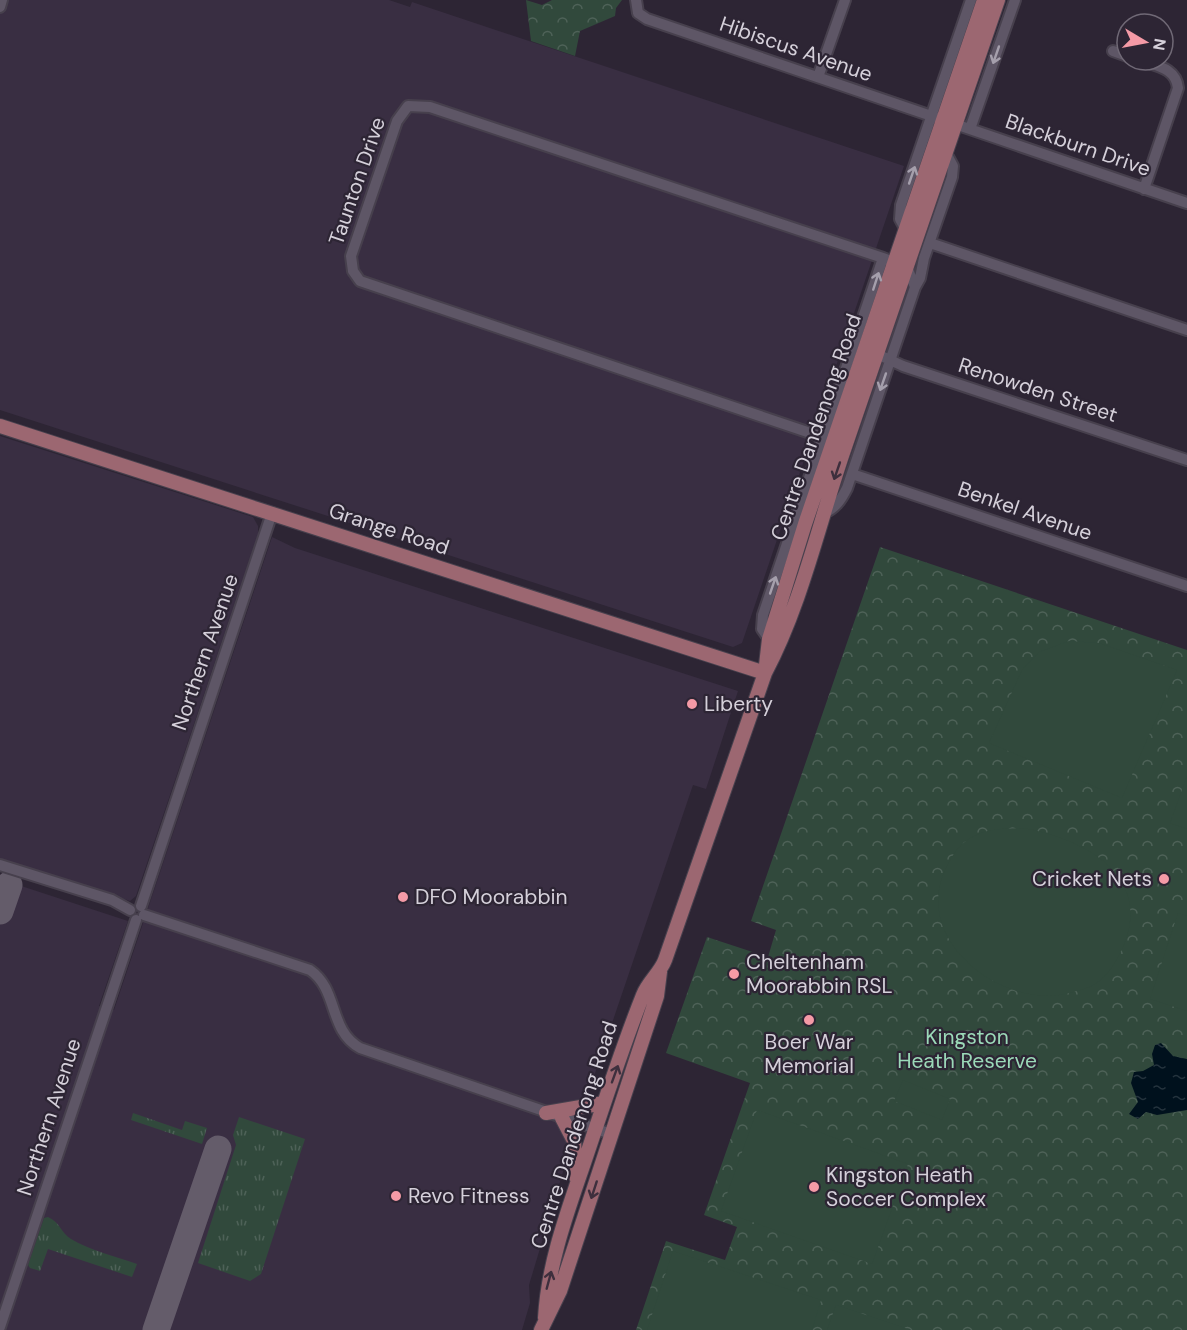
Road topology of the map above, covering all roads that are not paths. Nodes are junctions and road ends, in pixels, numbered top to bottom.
1 (2, 0) edge
2 (636, 0) edge
3 (844, 0) edge
4 (971, 0) edge
5 (984, 0) edge
6 (998, 0) edge
7 (1015, 0) edge
8 (0, 7) edge
9 (1171, 72) edge
10 (818, 77) junction
11 (944, 120) junction
12 (970, 129) junction
13 (946, 153) junction
14 (1144, 189) junction
15 (1187, 203) edge
16 (930, 243) junction
17 (895, 262) junction
18 (915, 287) junction
19 (1187, 330) edge
20 (877, 354) junction
21 (891, 360) junction
22 (0, 426) edge
23 (834, 441) junction
24 (1187, 460) edge
25 (852, 474) junction
26 (272, 513) junction
27 (822, 514) junction
28 (1187, 586) edge
29 (765, 674) junction
30 (0, 865) edge
31 (138, 912) junction
32 (660, 972) junction
33 (604, 1103) junction
34 (546, 1113) junction
35 (562, 1118) junction
36 (596, 1129) junction
37 (611, 1134) junction
38 (576, 1188) junction
39 (543, 1324) edge
40 (0, 1327) edge

1 - 8 street
2 - 10 street, Hibiscus Avenue
3 - 10 street
4 - 11 street, Centre Dandenong Road
5 - 11 main road, Centre Dandenong Road
6 - 11 main road, Centre Dandenong Road
7 -> 12 street
9 - 14 street
10 - 11 street, Hibiscus Avenue
11 - 12 street, Blackburn Drive
11 - 13 main road, Centre Dandenong Road
17 -> 11 main road, Centre Dandenong Road
12 - 14 street, Blackburn Drive
13 - 16 street, Centre Dandenong Road
13 - 17 main road, Centre Dandenong Road
14 - 15 street, Blackburn Drive
16 - 18 street, Centre Dandenong Road
16 - 19 street
17 - 18 street
17 - 20 main road, Centre Dandenong Road
23 -> 17 main road, Centre Dandenong Road
17 - 23 street, Taunton Drive
18 - 21 street, Centre Dandenong Road
20 - 21 street, Renowden Street
20 - 23 main road, Centre Dandenong Road
21 - 24 street, Renowden Street
21 -> 25 street, Centre Dandenong Road
22 - 26 main road, Grange Road
23 -> 27 main road, Centre Dandenong Road
29 -> 23 main road, Centre Dandenong Road
25 - 27 street, Centre Dandenong Road
25 - 28 street, Benkel Avenue
26 - 29 main road, Grange Road
26 - 31 street, Northern Avenue
27 - 29 main road, Centre Dandenong Road
29 - 32 main road, Centre Dandenong Road
30 - 31 street
31 - 34 street
31 - 40 street, Northern Avenue
33 -> 32 main road, Centre Dandenong Road
32 - 37 main road, Centre Dandenong Road
33 - 34 main road
33 - 36 main road, Centre Dandenong Road
34 - 35 street
35 - 36 street
35 - 38 main road
36 - 37 street
36 - 38 main road, Centre Dandenong Road
37 -> 39 main road, Centre Dandenong Road
39 -> 38 main road, Centre Dandenong Road

